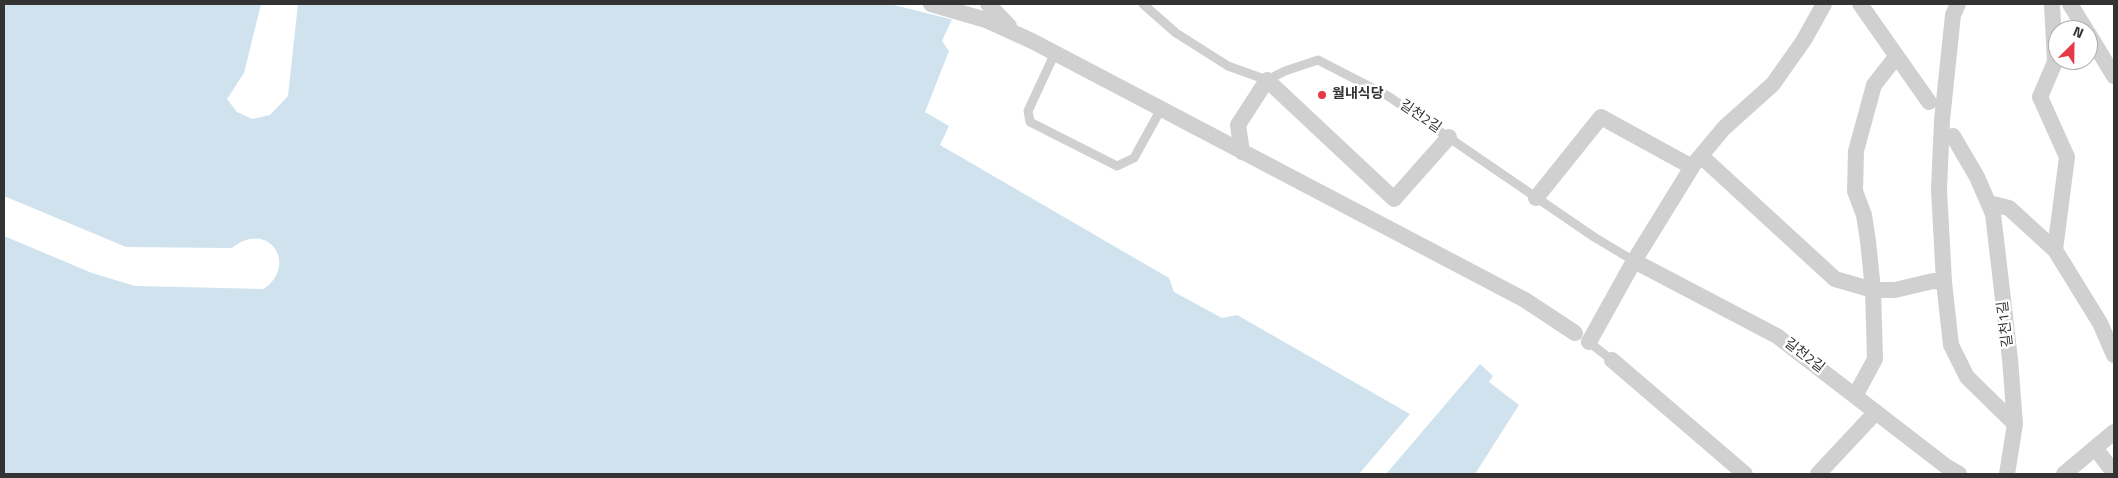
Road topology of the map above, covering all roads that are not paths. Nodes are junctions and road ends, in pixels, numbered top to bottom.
1 (931, 4) edge
2 (988, 4) edge
3 (1143, 4) edge
4 (1824, 4) edge
5 (1860, 4) edge
6 (1958, 4) edge
7 (2052, 4) edge
8 (2070, 4) edge
9 (2080, 20) edge
10 (1032, 41) junction
11 (2098, 49) edge
12 (1055, 53) junction
13 (1896, 57) junction
14 (2114, 76) edge
15 (1267, 80) junction
16 (1929, 102) joint
17 (1161, 109) junction
18 (1942, 120) junction
19 (1953, 136) joint
20 (1449, 137) junction
21 (1242, 152) junction
22 (1696, 162) junction
23 (1536, 198) junction
24 (1989, 203) junction
25 (2056, 250) junction
26 (1634, 261) junction
27 (1944, 282) junction
28 (1873, 290) junction
29 (1575, 333) joint
30 (1589, 342) junction
31 (2114, 355) edge
32 (1612, 360) joint
33 (1855, 396) junction
34 (1876, 412) junction
35 (2015, 424) junction
36 (2114, 432) edge
37 (2096, 449) junction
38 (2114, 473) edge
39 (1745, 474) edge
40 (1818, 474) edge
41 (1959, 474) edge
42 (2007, 474) edge
43 (2064, 474) edge

1 - 10 street
2 - 10 street
3 - 15 lane
4 - 22 street
5 - 13 street
6 - 18 street
7 - 25 street
8 - 9 street
10 - 12 street
11 - 14 street
12 - 17 street
12 - 17 lane
13 - 16 street
13 - 28 street
15 - 20 lane, 길천2길
15 - 20 street
15 - 21 street
16 - 18 lane
17 - 21 street
18 - 19 lane
18 - 27 street
19 - 24 street, 길천1길
20 - 23 lane, 길천2길
21 - 29 street
22 - 23 street
22 - 26 street
22 - 28 street
23 - 26 lane, 길천2길
24 - 25 street
24 - 35 street, 길천1길
25 - 31 street
26 - 30 street
26 - 33 street, 길천2길
27 - 28 street
27 - 35 street
28 - 33 street
29 - 30 lane
30 - 32 lane
32 - 39 street
33 - 34 street, 길천2길
34 - 40 street
34 - 41 street, 길천2길
35 - 42 street, 길천1길
36 - 37 street
37 - 38 street
37 - 43 street

